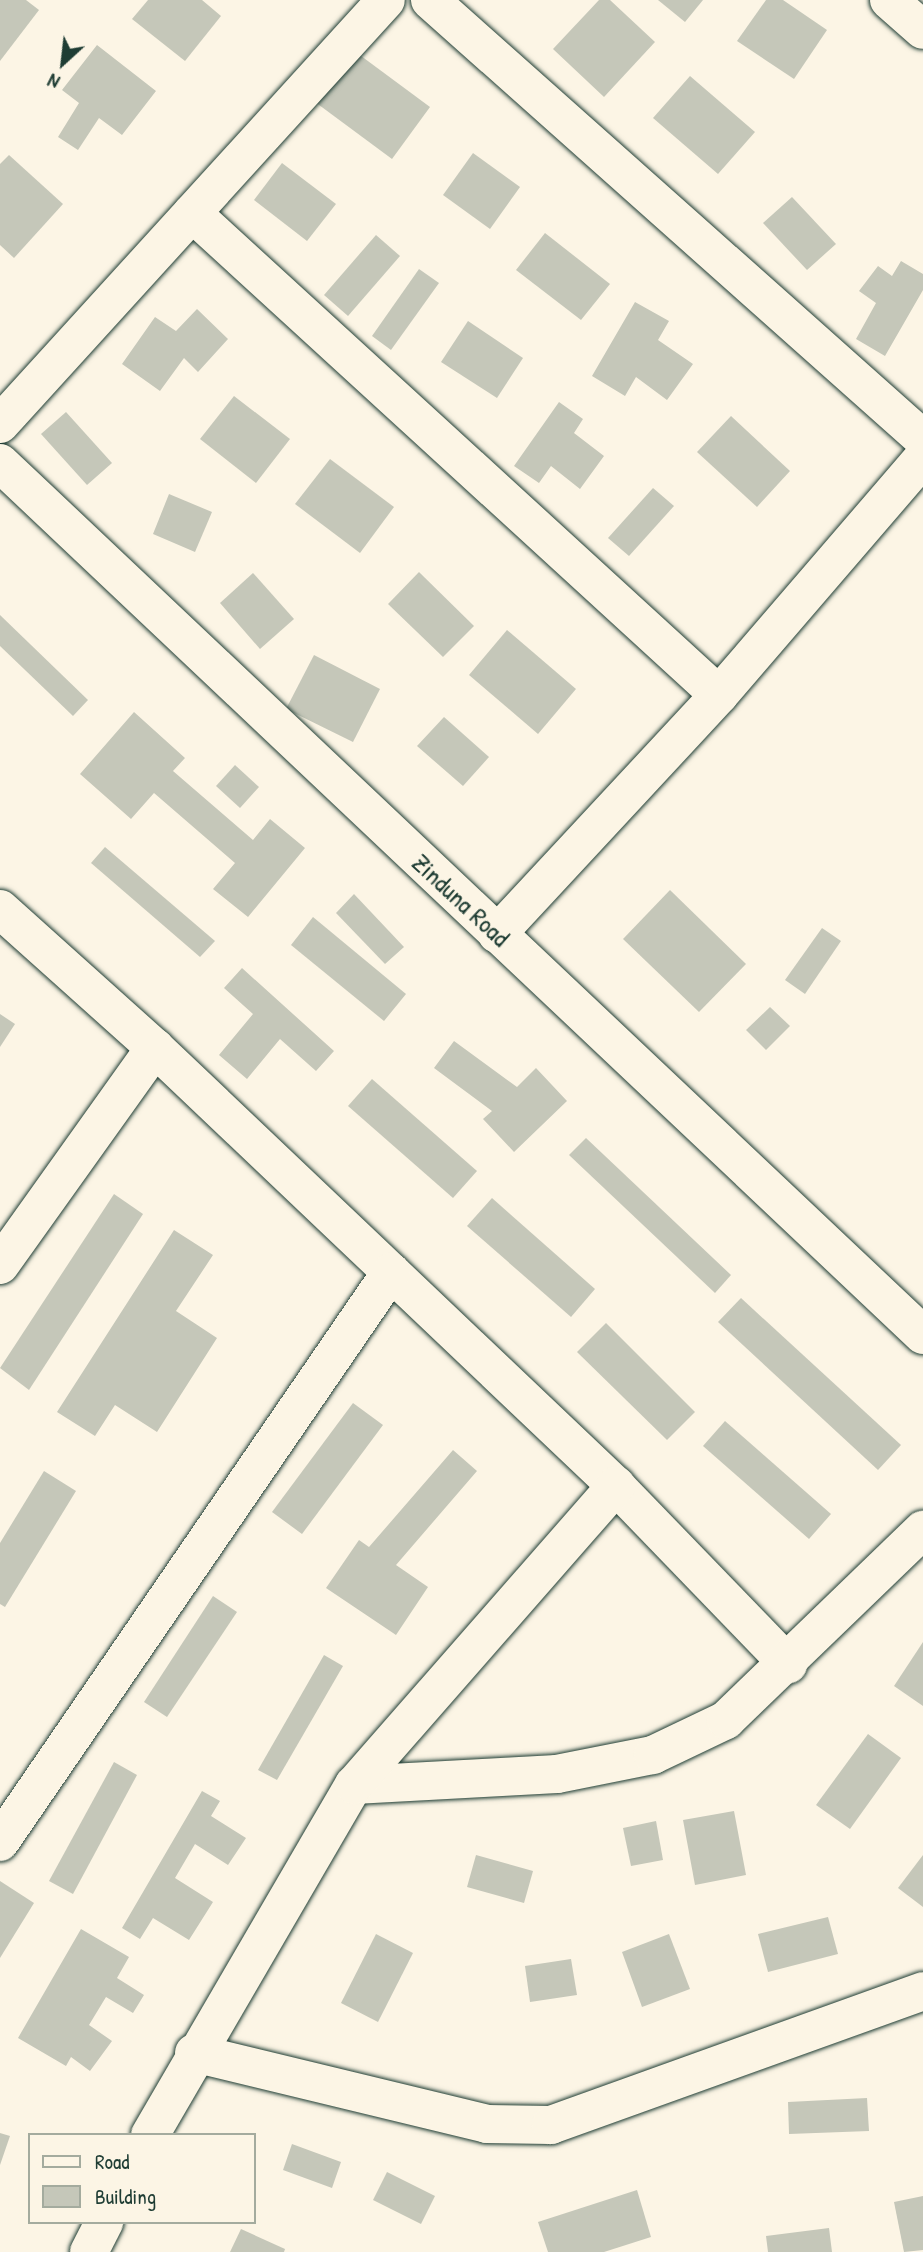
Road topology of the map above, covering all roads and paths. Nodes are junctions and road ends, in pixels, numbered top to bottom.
1 (386, 0) edge
2 (430, 0) edge
3 (889, 0) edge
4 (923, 30) edge
5 (192, 213) junction
6 (0, 424) edge
7 (923, 439) edge
8 (923, 458) edge
9 (0, 463) edge
10 (719, 695) junction
11 (0, 909) edge
12 (497, 934) junction
13 (155, 1048) junction
14 (0, 1265) edge
15 (391, 1272) junction
16 (923, 1335) edge
17 (615, 1486) junction
18 (923, 1530) edge
19 (788, 1664) junction
20 (354, 1785) junction
21 (0, 1842) edge
22 (923, 1991) edge
23 (194, 2053) junction
24 (151, 2133) edge
25 (103, 2224) edge
26 (89, 2252) edge

1 - 5 street
2 - 7 street
3 - 4 street
5 - 6 street
5 - 10 street
8 - 10 street
9 - 12 street, Zinduna Road
10 - 12 street
11 - 13 street
12 - 16 street, Zinduna Road
13 - 14 street
13 - 15 street
15 - 17 street
15 - 21 street
17 - 19 street
17 - 20 street
18 - 19 street
19 - 20 street
20 - 23 street
22 - 23 street
23 - 24 street
25 - 26 street

